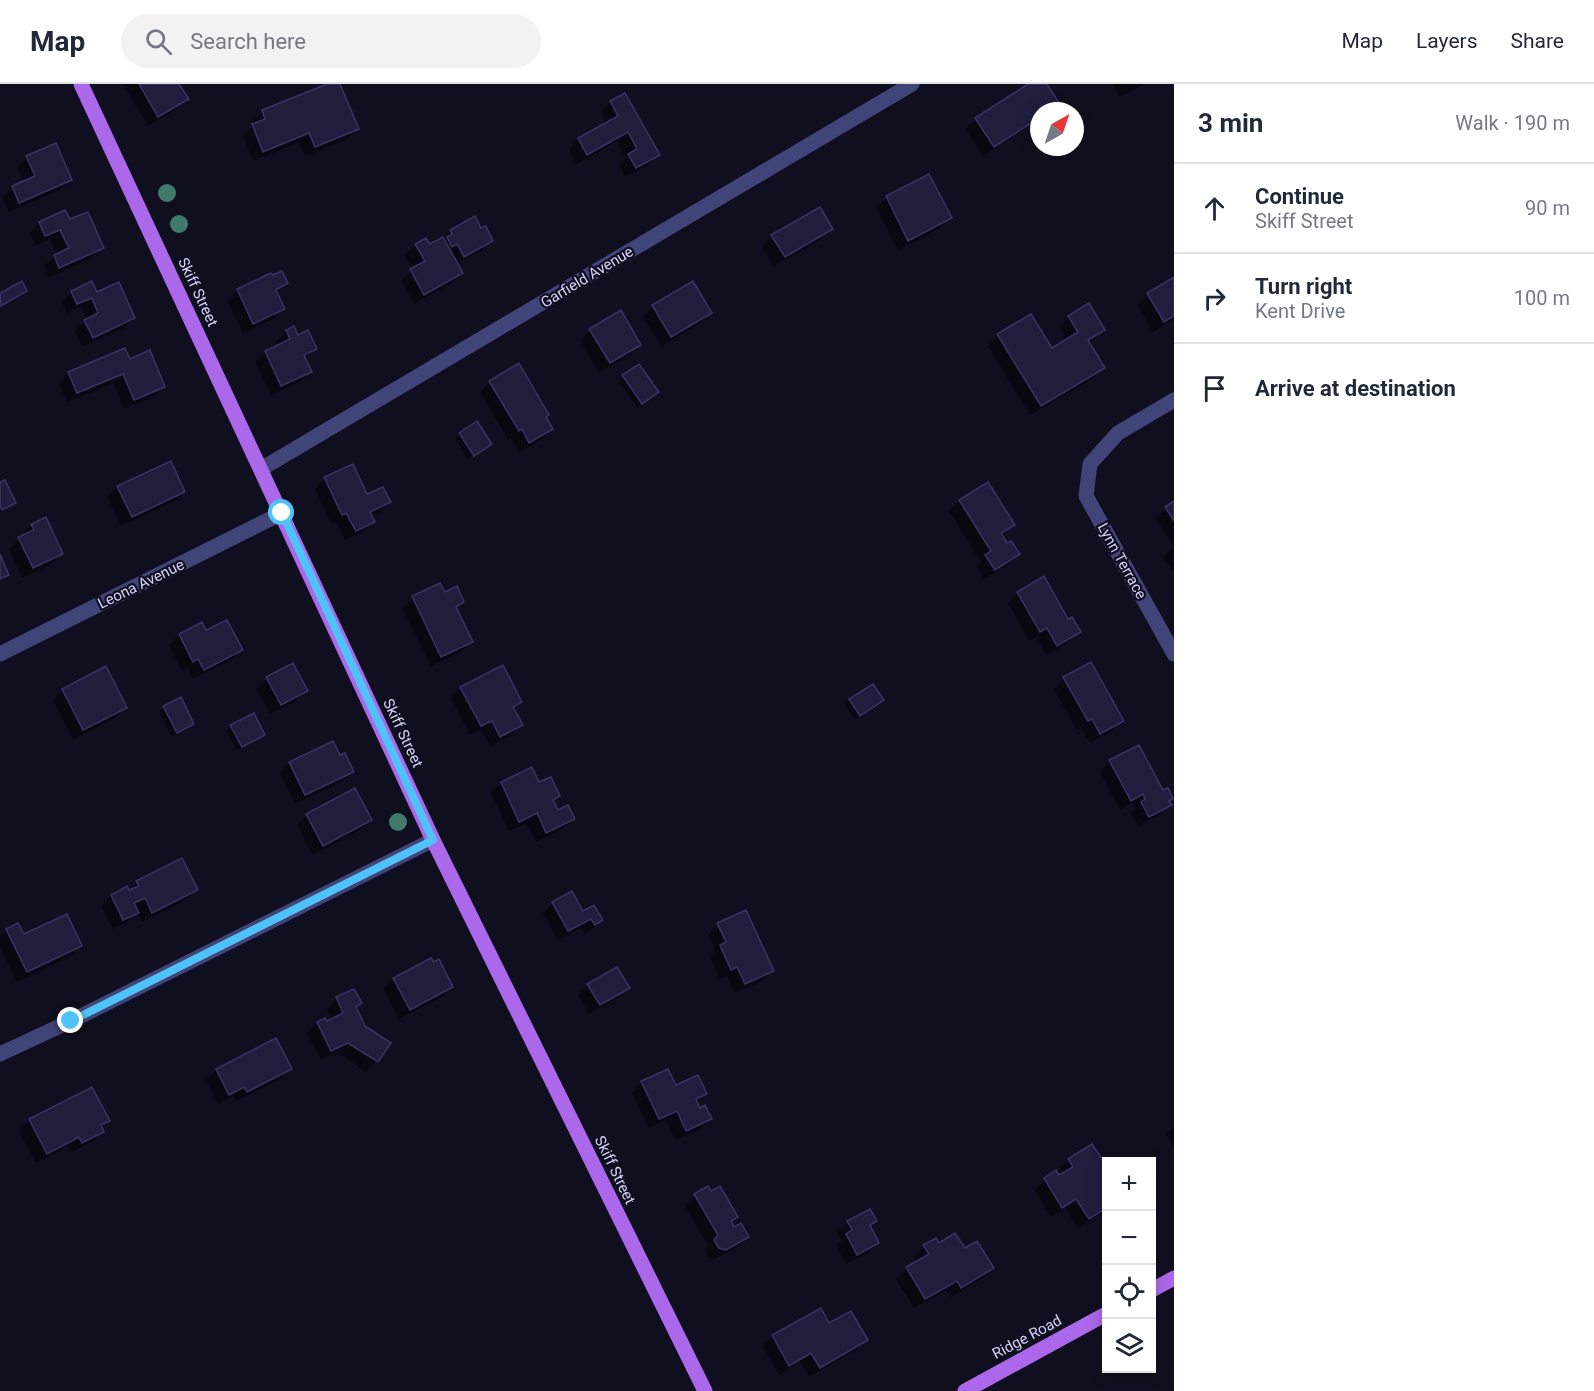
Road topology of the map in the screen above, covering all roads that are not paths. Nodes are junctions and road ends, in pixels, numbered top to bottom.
1 (81, 84) edge
2 (912, 84) edge
3 (1174, 400) edge
4 (261, 469) junction
5 (282, 513) junction
6 (0, 654) edge
7 (1174, 654) edge
8 (433, 840) junction
9 (0, 1054) edge
10 (1174, 1278) edge
11 (1156, 1288) edge
12 (1102, 1317) edge
13 (705, 1391) edge
14 (965, 1391) edge

1 - 4 main road, Skiff Street
2 - 4 street, Garfield Avenue
3 - 7 street, Lynn Terrace
4 - 5 main road, Skiff Street
5 - 6 street, Leona Avenue
5 - 8 main road, Skiff Street
8 - 9 street
8 - 13 main road, Skiff Street
10 - 11 main road
12 - 14 main road, Ridge Road

